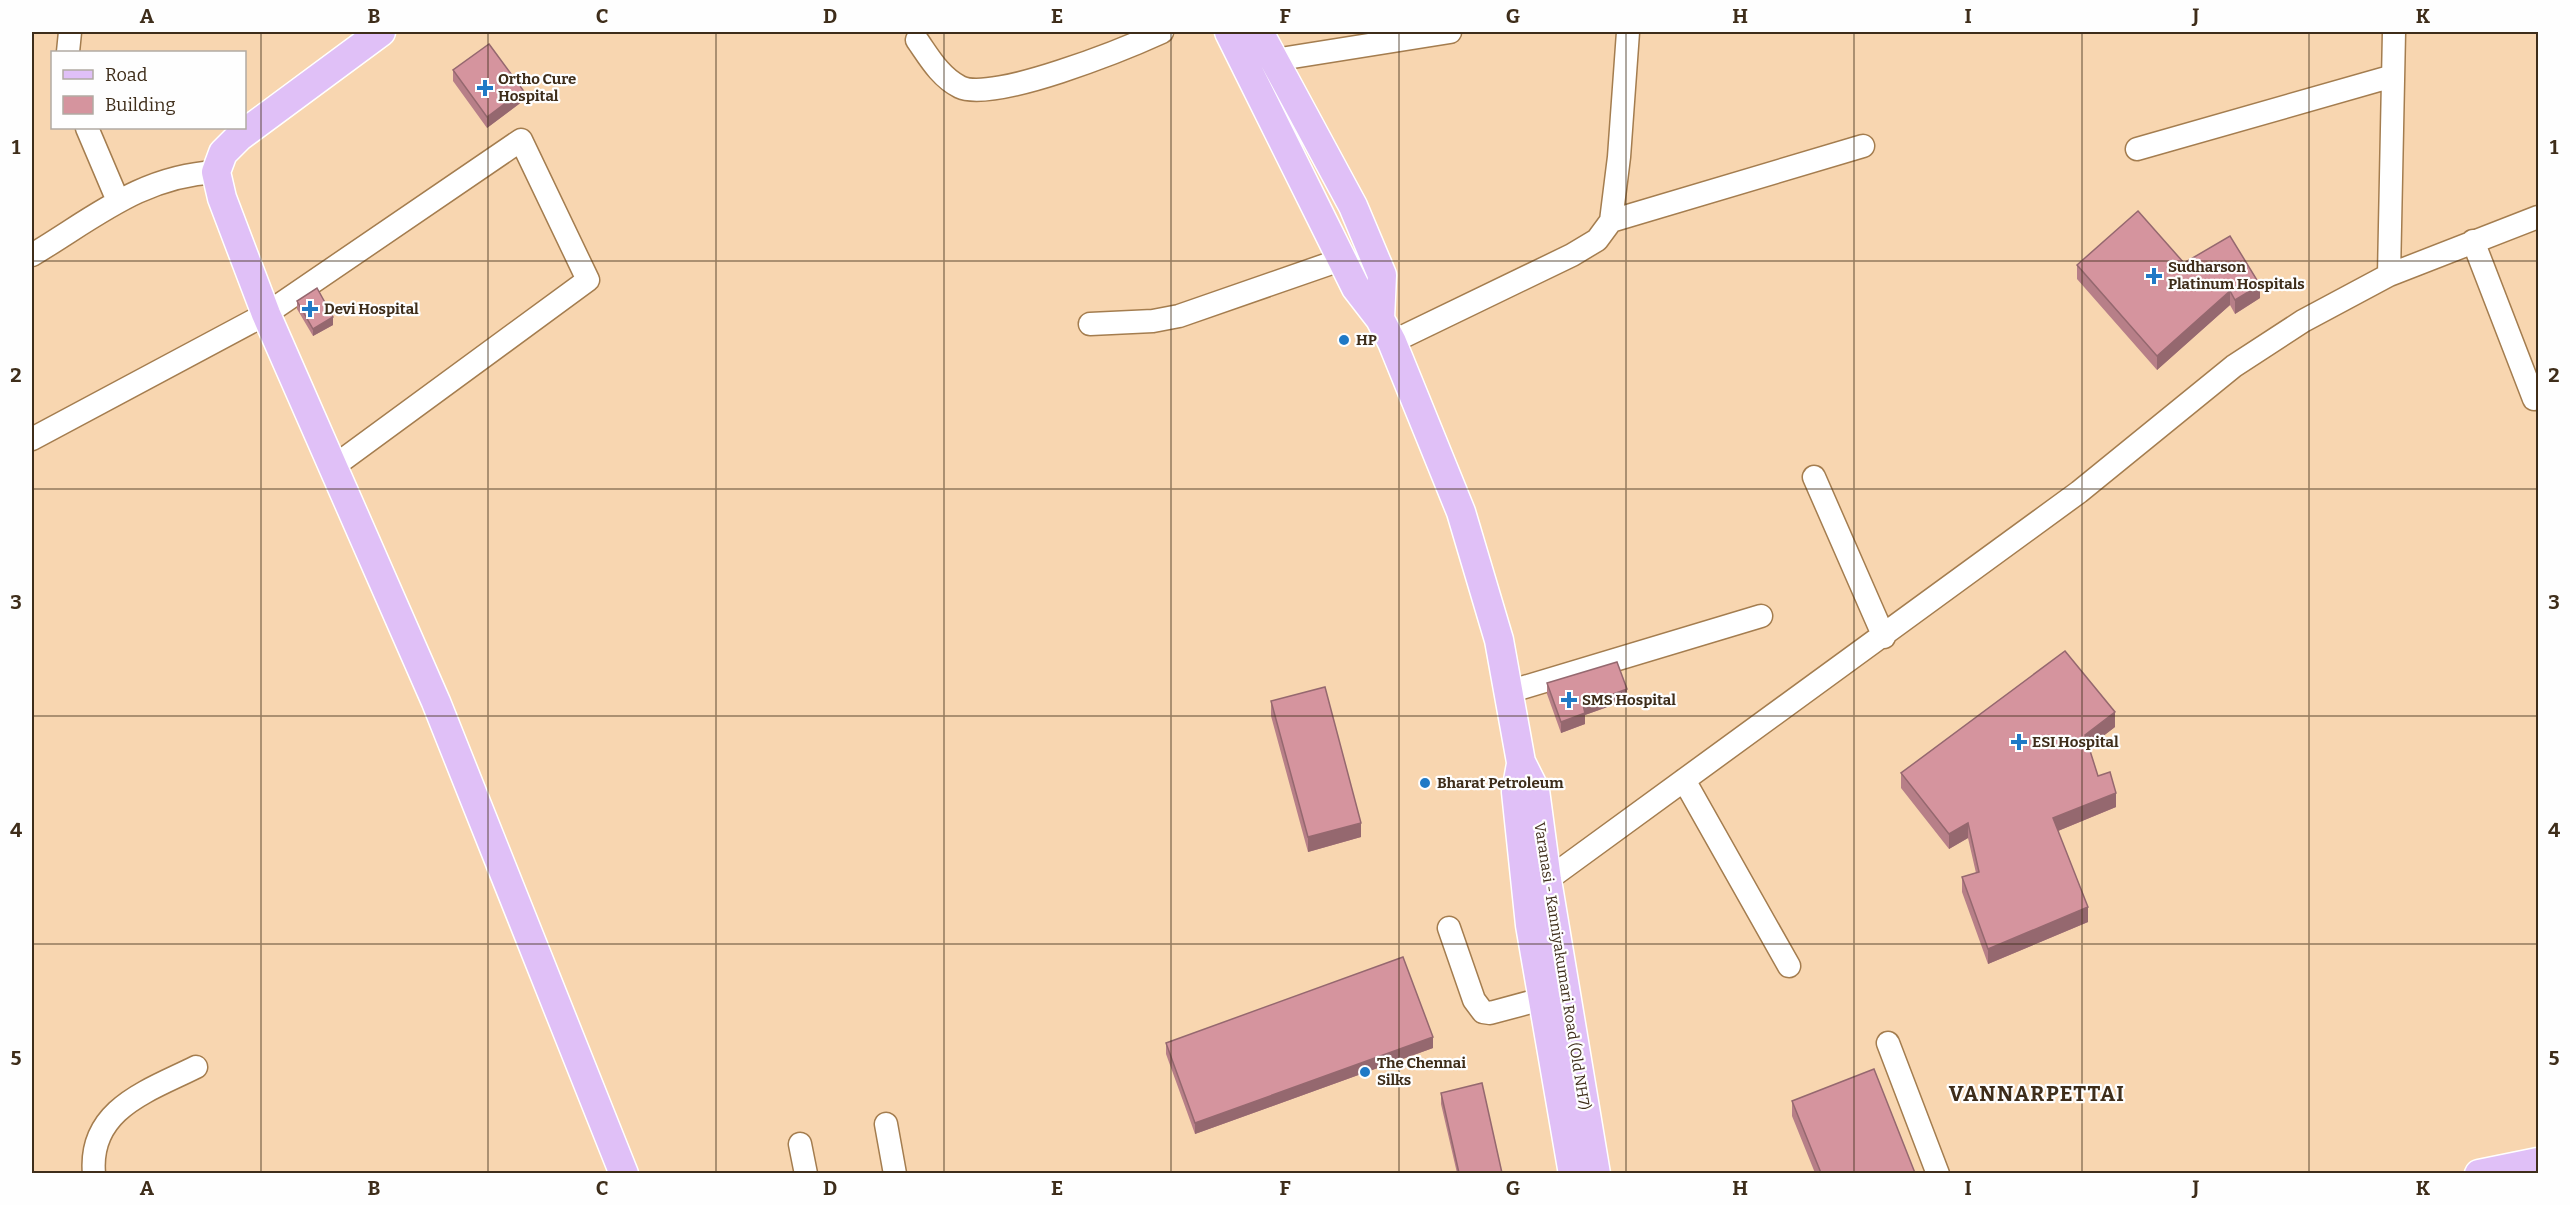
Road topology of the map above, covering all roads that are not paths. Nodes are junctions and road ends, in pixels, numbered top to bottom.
1 (70, 32) edge
2 (381, 32) edge
3 (1162, 32) edge
4 (1229, 32) edge
5 (1259, 32) edge
6 (1450, 32) edge
7 (1628, 32) edge
8 (2394, 32) edge
9 (917, 40) dead end
10 (68, 51) edge
11 (1274, 60) junction
12 (2393, 76) junction
13 (87, 129) edge
14 (1863, 146) dead end
15 (2137, 149) dead end
16 (216, 172) junction
17 (118, 201) junction
18 (2538, 217) edge
19 (1611, 221) junction
20 (2473, 241) junction
21 (32, 255) edge
22 (1343, 260) junction
23 (2390, 274) junction
24 (266, 314) junction
25 (1090, 324) dead end
26 (1386, 330) junction
27 (2534, 399) dead end
28 (32, 439) edge
29 (333, 467) junction
30 (1814, 477) dead end
31 (1761, 616) dead end
32 (1884, 637) junction
33 (1508, 692) junction
34 (1521, 762) junction
35 (1684, 780) junction
36 (1547, 880) junction
37 (1449, 928) dead end
38 (1789, 966) dead end
39 (1542, 999) junction
40 (1888, 1043) dead end
41 (196, 1067) dead end
42 (886, 1124) dead end
43 (800, 1144) dead end
44 (2538, 1162) edge
45 (94, 1173) edge
46 (624, 1173) edge
47 (806, 1173) edge
48 (895, 1173) edge
49 (1573, 1173) edge
50 (1596, 1173) edge
51 (1938, 1173) edge
52 (2479, 1173) edge

1 - 10 street
2 - 16 main road
3 - 9 street
4 - 22 main road, Varanasi - Kanniyakumari Road (Old NH7)
5 - 11 main road
6 - 11 street
7 - 19 street
8 - 12 street
11 - 26 main road
12 - 15 street
12 - 23 street
13 - 17 street
14 - 19 street
16 - 17 street
16 - 24 main road
17 - 21 street
18 - 20 street
19 - 26 street
20 - 23 street
20 - 27 street
22 - 25 street
22 - 26 main road, Varanasi - Kanniyakumari Road (Old NH7)
23 - 32 street
24 - 28 street
24 - 29 main road
24 - 29 street
26 - 33 main road, Varanasi - Kanniyakumari Road (Old NH7)
29 - 46 main road
30 - 32 street
31 - 33 street
32 - 35 street
33 - 34 main road, Varanasi - Kanniyakumari Road (Old NH7)
34 - 36 main road, Varanasi - Kanniyakumari Road (Old NH7)
34 - 39 main road, Varanasi - Kanniyakumari Road (Old NH7)
35 - 36 street
35 - 38 street
36 - 50 main road, Varanasi - Kanniyakumari Road (Old NH7)
37 - 39 street
39 - 49 main road, Varanasi - Kanniyakumari Road (Old NH7)
40 - 51 street
41 - 45 street
42 - 48 street
43 - 47 street
44 - 52 main road

